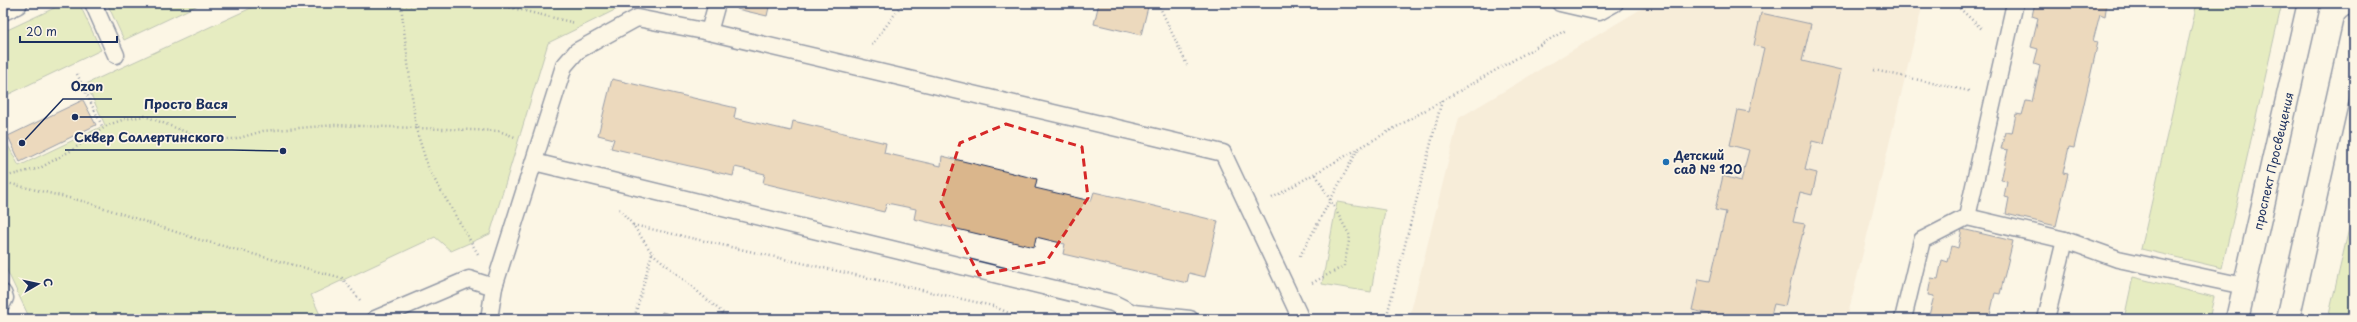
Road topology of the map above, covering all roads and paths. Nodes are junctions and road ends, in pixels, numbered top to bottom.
1 (16, 3) edge
2 (93, 3) edge
3 (717, 3) edge
4 (903, 3) edge
5 (1158, 3) edge
6 (1560, 3) edge
7 (1615, 3) edge
8 (1954, 3) edge
9 (2015, 3) edge
10 (2309, 3) edge
11 (401, 4) edge
12 (222, 5) dead end
13 (3, 9) edge
14 (1599, 12) junction
15 (2354, 26) edge
16 (708, 32) junction
17 (606, 34) junction
18 (2004, 50) junction
19 (116, 55) dead end
20 (1187, 65) dead end
21 (856, 67) junction
22 (1874, 70) dead end
23 (77, 74) dead end
24 (1993, 96) junction
25 (1442, 100) junction
26 (103, 128) junction
27 (416, 129) junction
28 (538, 144) junction
29 (1358, 148) junction
30 (534, 162) junction
31 (1315, 173) junction
32 (3, 177) edge
33 (3, 182) edge
34 (1330, 201) junction
35 (617, 208) dead end
36 (1250, 210) junction
37 (1967, 217) junction
38 (633, 225) junction
39 (2065, 240) junction
40 (652, 253) junction
41 (494, 286) junction
42 (2244, 286) junction
43 (1287, 290) junction
44 (3, 292) edge
45 (3, 302) edge
46 (1132, 316) edge
47 (375, 319) edge
48 (489, 319) edge
49 (634, 319) edge
50 (730, 319) edge
51 (1022, 319) edge
52 (1190, 319) edge
53 (1301, 319) edge
54 (1386, 319) edge
55 (1903, 319) edge
56 (2046, 319) edge
57 (2237, 319) edge
58 (2288, 319) edge

1 - 13 main road
2 - 19 lane
3 - 16 lane
4 - 21 path
5 - 20 path
6 - 14 lane
7 - 14 lane
8 - 18 path
9 - 18 lane
10 - 42 main road, проспект Просвещения
11 - 12 path
11 - 17 path
11 - 27 path
14 - 25 path
15 - 58 main road
16 - 17 lane
16 - 21 lane
17 - 28 lane
18 - 24 lane
21 - 36 lane
22 - 24 path
23 - 26 path
24 - 37 lane
25 - 29 path
25 - 54 path
26 - 27 path
26 - 32 path
27 - 28 path
27 - 41 path
28 - 30 lane
29 - 31 path
29 - 34 path
30 - 41 lane
30 - 46 lane
31 - 34 path
31 - 36 path
33 - 47 path
34 - 43 path
34 - 43 path
35 - 38 path
36 - 43 lane
37 - 39 lane
37 - 55 lane
38 - 40 path
38 - 51 path
39 - 42 lane
39 - 56 lane
40 - 49 path
40 - 50 path
41 - 47 lane
41 - 48 lane
42 - 57 main road, проспект Просвещения
43 - 53 lane
44 - 45 lane
46 - 52 lane

